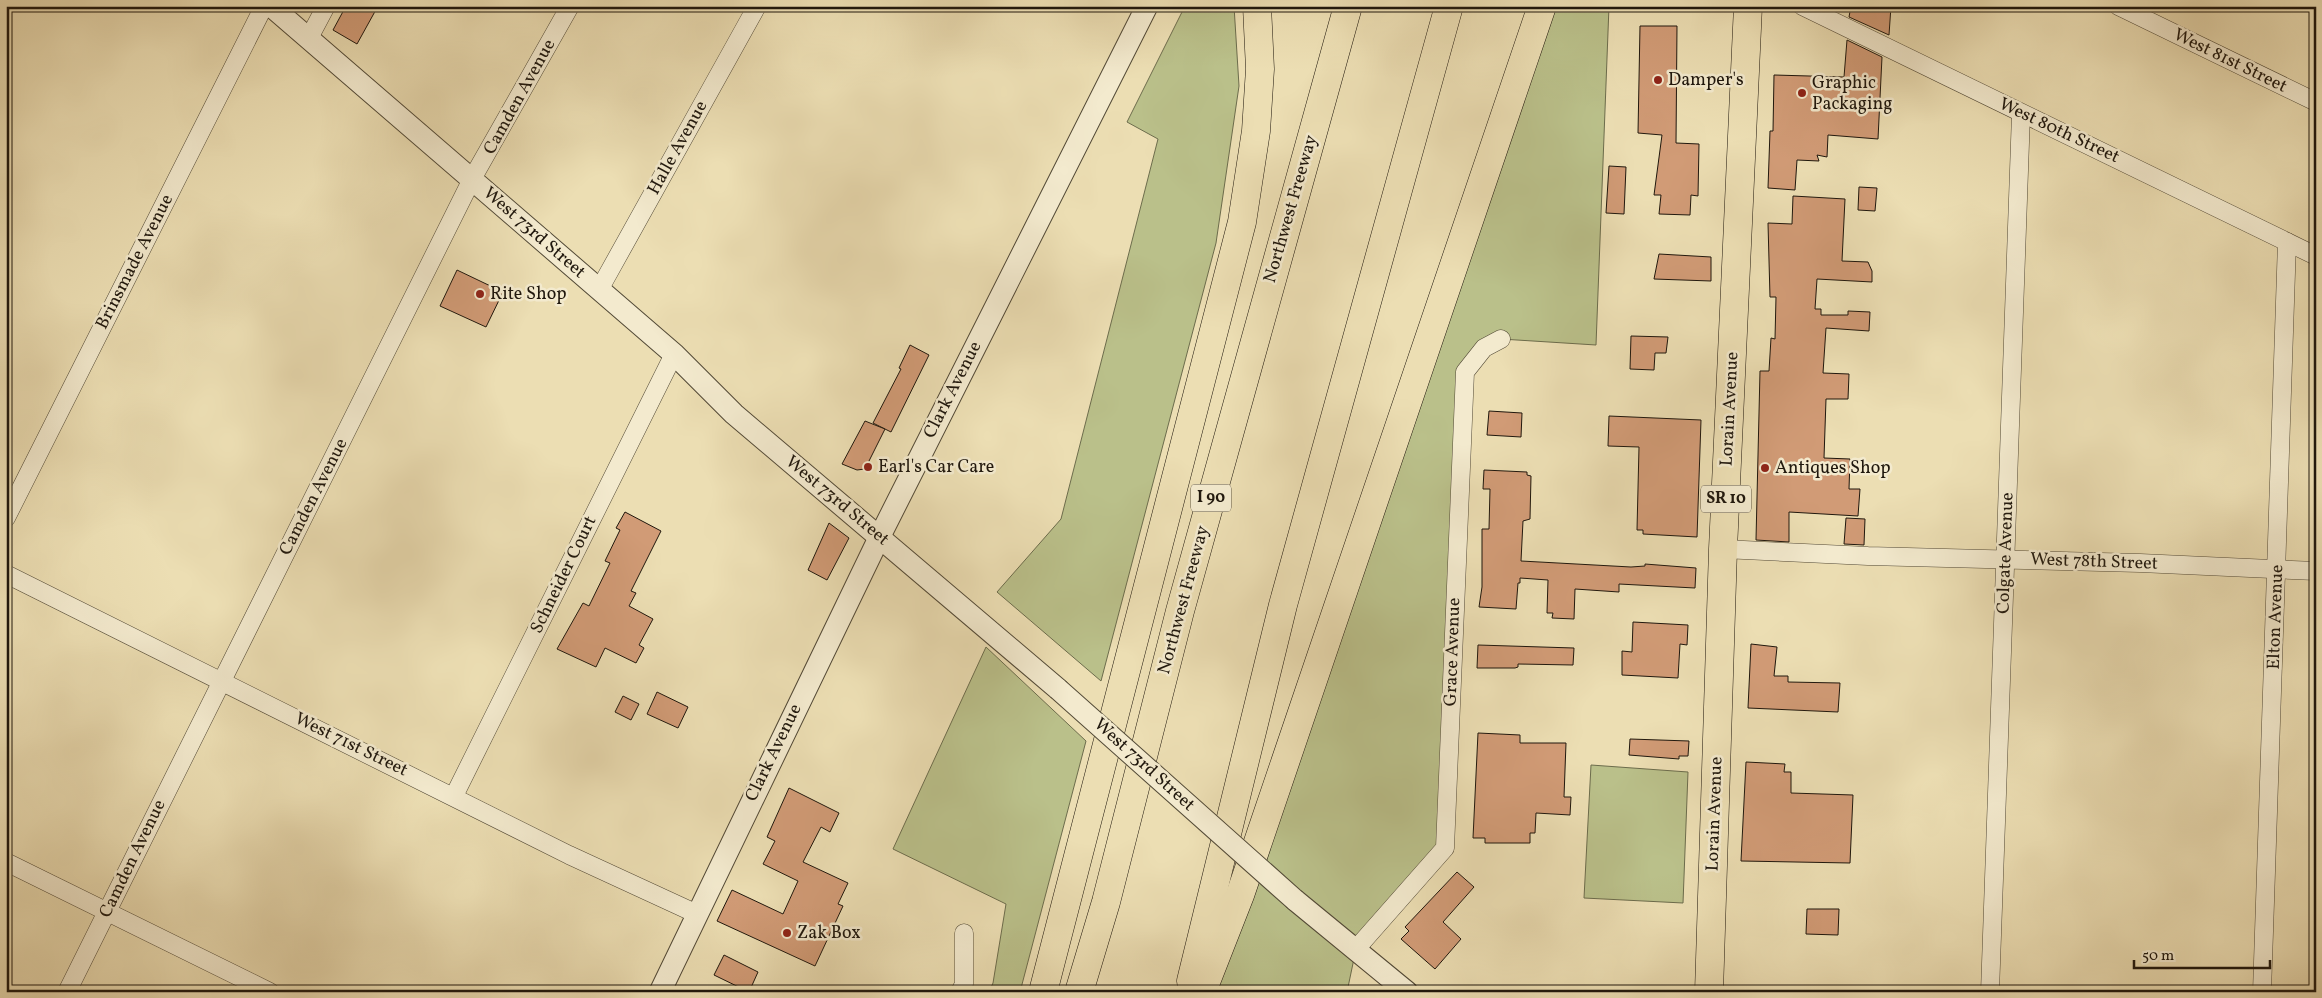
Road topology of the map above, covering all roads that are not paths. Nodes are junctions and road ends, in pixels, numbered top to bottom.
1 (264, 6) edge
2 (271, 6) edge
3 (326, 6) edge
4 (570, 6) edge
5 (757, 6) edge
6 (1147, 6) edge
7 (1257, 6) edge
8 (1348, 6) edge
9 (1449, 6) edge
10 (1542, 6) edge
11 (1748, 6) edge
12 (1802, 6) edge
13 (2118, 6) edge
14 (309, 38) junction
15 (2316, 102) edge
16 (2021, 114) junction
17 (472, 179) junction
18 (2287, 242) junction
19 (2316, 256) edge
20 (600, 290) junction
21 (1501, 339) dead end
22 (674, 354) junction
23 (6, 518) edge
24 (879, 538) junction
25 (1723, 549) junction
26 (2006, 559) junction
27 (2278, 570) junction
28 (2316, 571) edge
29 (6, 574) edge
30 (221, 682) junction
31 (454, 796) junction
32 (6, 862) edge
33 (107, 912) junction
34 (697, 914) junction
35 (964, 932) dead end
36 (1356, 949) junction
37 (67, 992) edge
38 (270, 992) edge
39 (660, 992) edge
40 (960, 992) edge
41 (1043, 992) edge
42 (1079, 992) edge
43 (1188, 992) edge
44 (1202, 992) edge
45 (1407, 992) edge
46 (1709, 992) edge
47 (1990, 992) edge
48 (2262, 992) edge

1 - 23 street, Brinsmade Avenue
2 - 14 street, West 73rd Street
3 - 14 street
4 - 17 street, Camden Avenue
5 - 20 street, Halle Avenue
6 - 24 street, Clark Avenue
7 - 41 main road
8 - 42 main road, Northwest Freeway / I 90
9 - 43 main road
10 - 44 main road
11 - 25 main road, Lorain Avenue / SR 10
12 - 16 street, West 80th Street
13 - 15 street, West 81st Street
14 - 17 street, West 73rd Street
16 - 18 street, West 80th Street
16 - 26 street, Colgate Avenue
17 - 20 street, West 73rd Street
17 - 30 street, Camden Avenue
18 - 19 street, West 80th Street
18 - 27 street, Elton Avenue
20 - 22 street, West 73rd Street
21 - 36 street, Grace Avenue
22 - 24 street, West 73rd Street
22 - 31 street, Schneider Court
24 - 34 street, Clark Avenue
24 - 36 street, West 73rd Street, bridge
25 - 26 street, West 78th Street
25 - 46 main road, Lorain Avenue / SR 10
26 - 27 street, West 78th Street
26 - 47 street, Colgate Avenue
27 - 28 street, West 78th Street
27 - 48 street, Elton Avenue
29 - 30 street, West 71st Street
30 - 31 street, West 71st Street
30 - 33 street, Camden Avenue
31 - 34 street, West 71st Street
32 - 33 street
33 - 37 street, Camden Avenue
33 - 38 street
34 - 39 street, Clark Avenue
35 - 40 street
36 - 45 street, West 73rd Street

